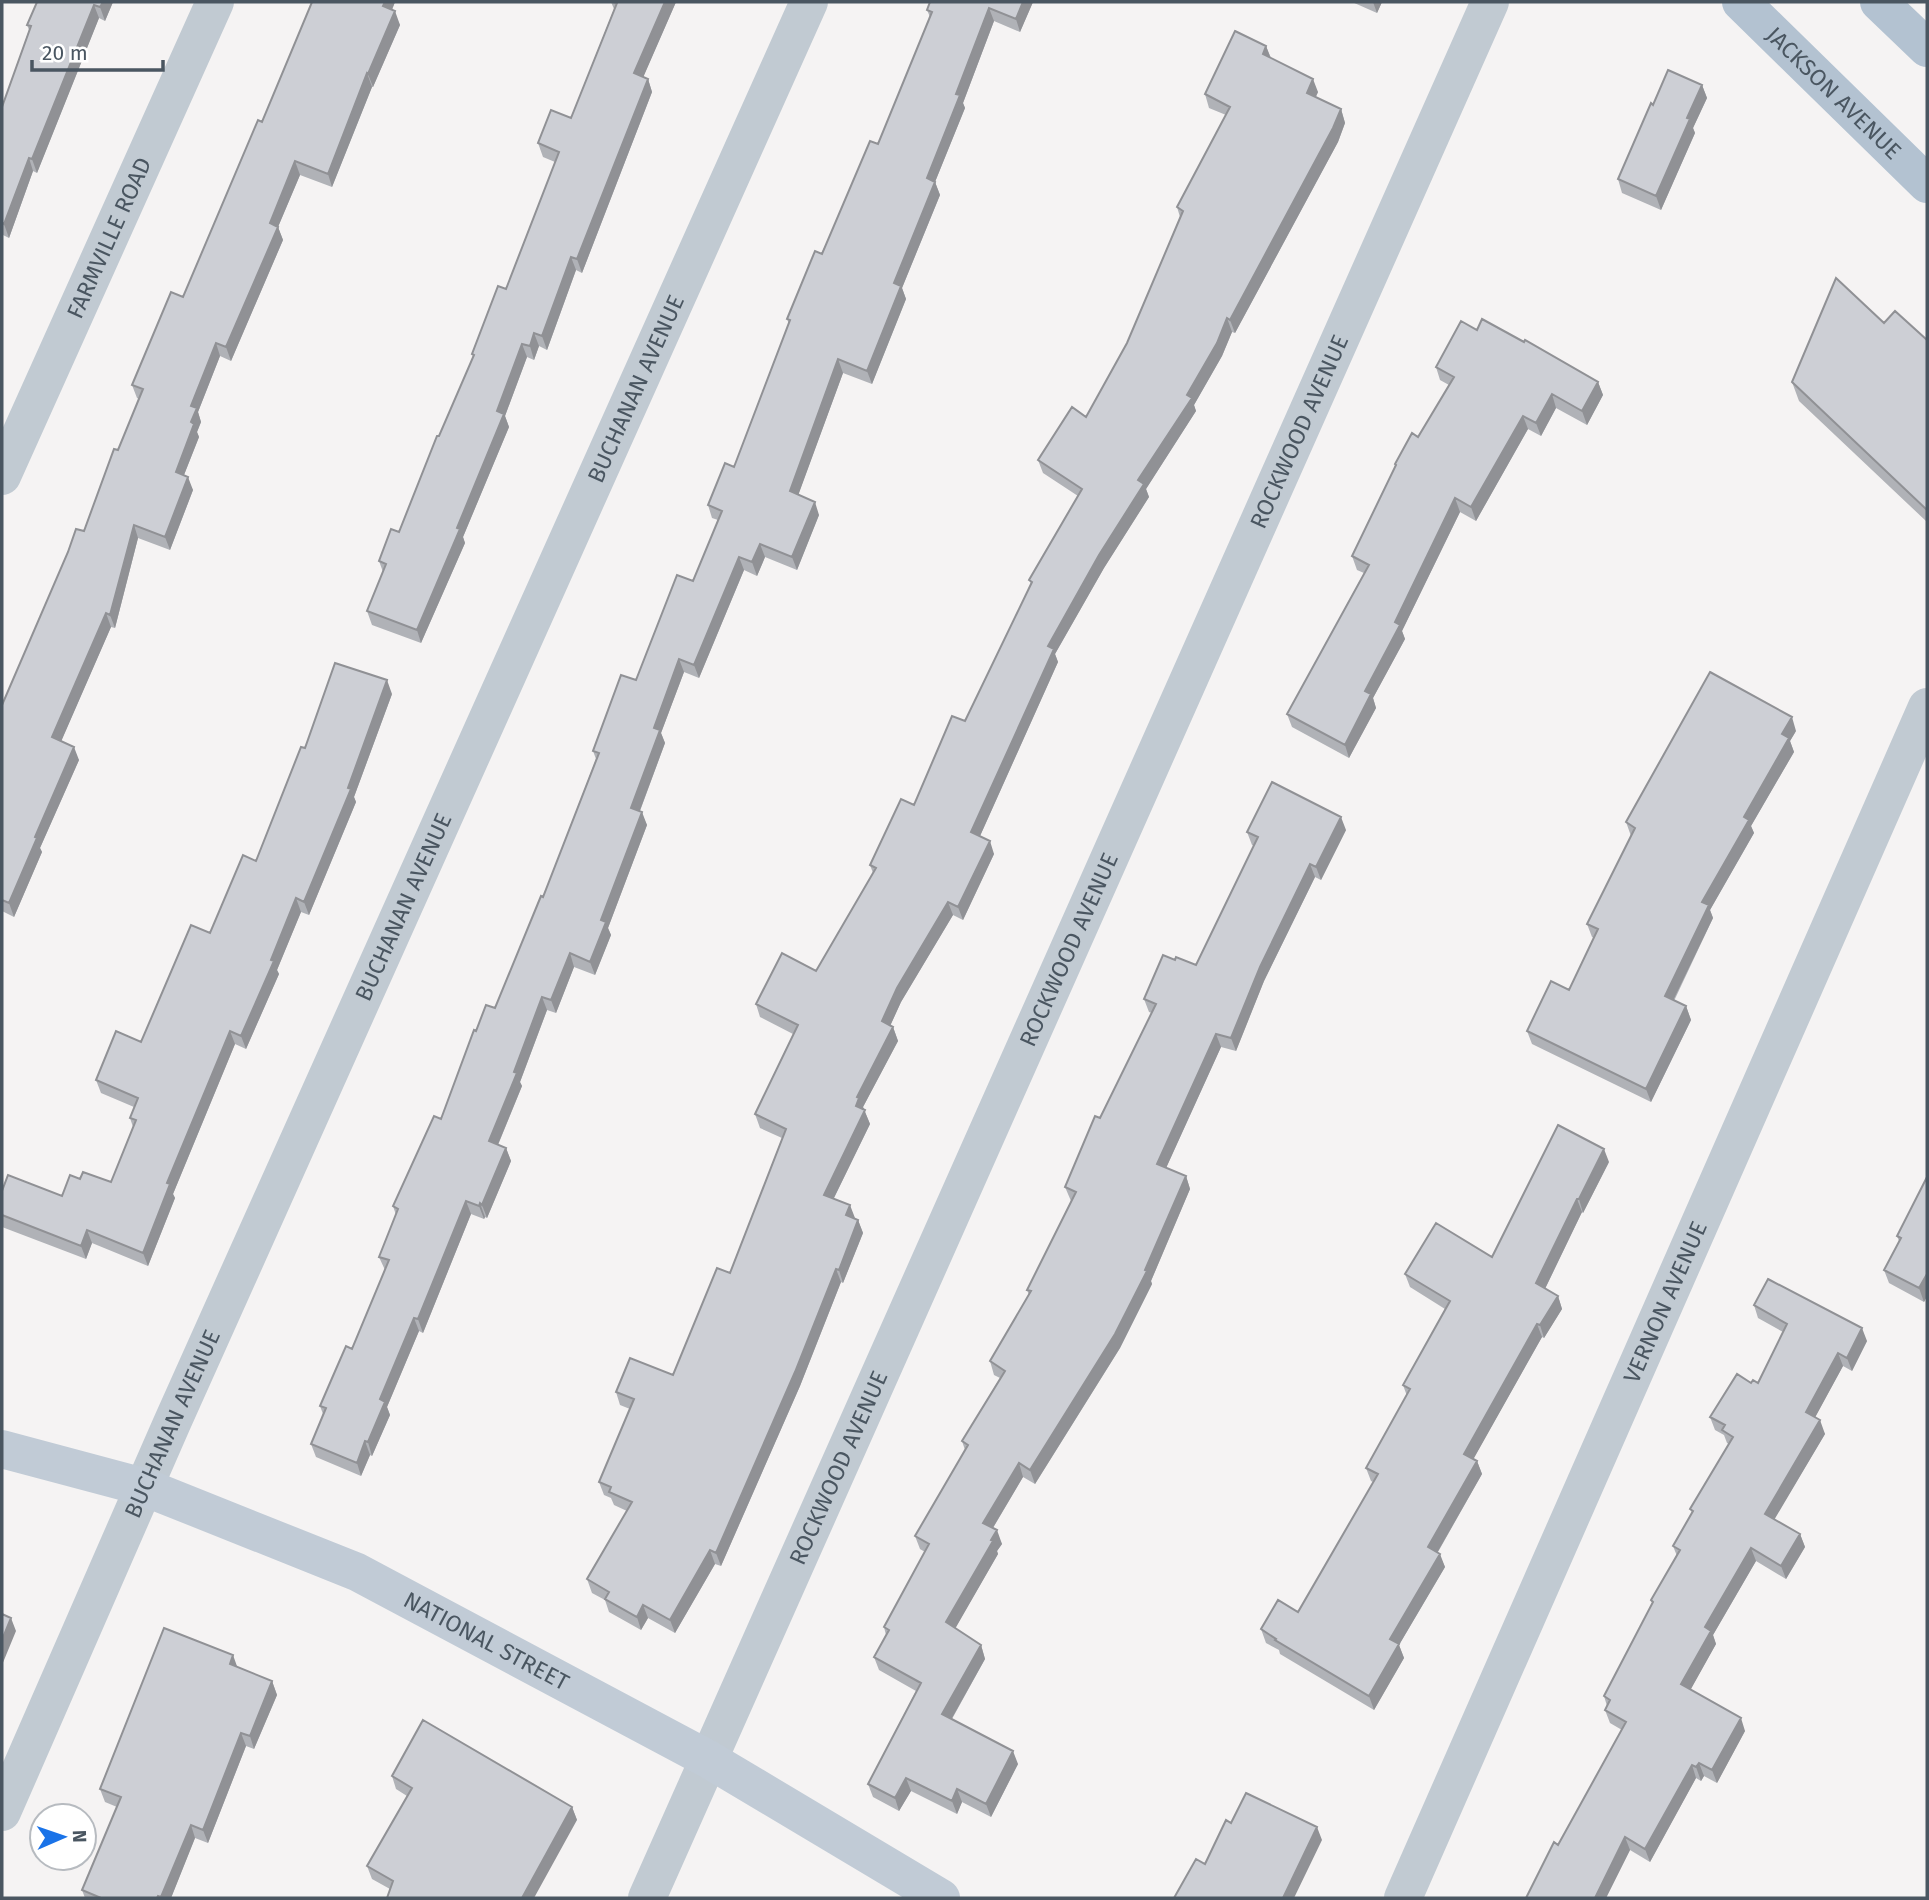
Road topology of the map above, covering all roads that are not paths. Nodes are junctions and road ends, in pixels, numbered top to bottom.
1 (215, 2) edge
2 (809, 2) edge
3 (1490, 2) edge
4 (1741, 2) edge
5 (1879, 2) edge
6 (1927, 48) edge
7 (1927, 184) edge
8 (2, 476) edge
9 (1927, 707) edge
10 (2, 1449) edge
11 (144, 1487) junction
12 (708, 1759) junction
13 (2, 1811) edge
14 (647, 1898) edge
15 (941, 1898) edge
16 (1404, 1898) edge

1 - 8 street, FARMVILLE ROAD
2 - 11 street, BUCHANAN AVENUE
3 - 12 street, ROCKWOOD AVENUE
4 - 7 main road, JACKSON AVENUE
5 - 6 main road
9 - 16 street, VERNON AVENUE
10 - 11 main road, NATIONAL STREET
11 - 12 main road, NATIONAL STREET
11 - 13 street, BUCHANAN AVENUE
12 - 14 street, ROCKWOOD AVENUE
12 - 15 main road, NATIONAL STREET

